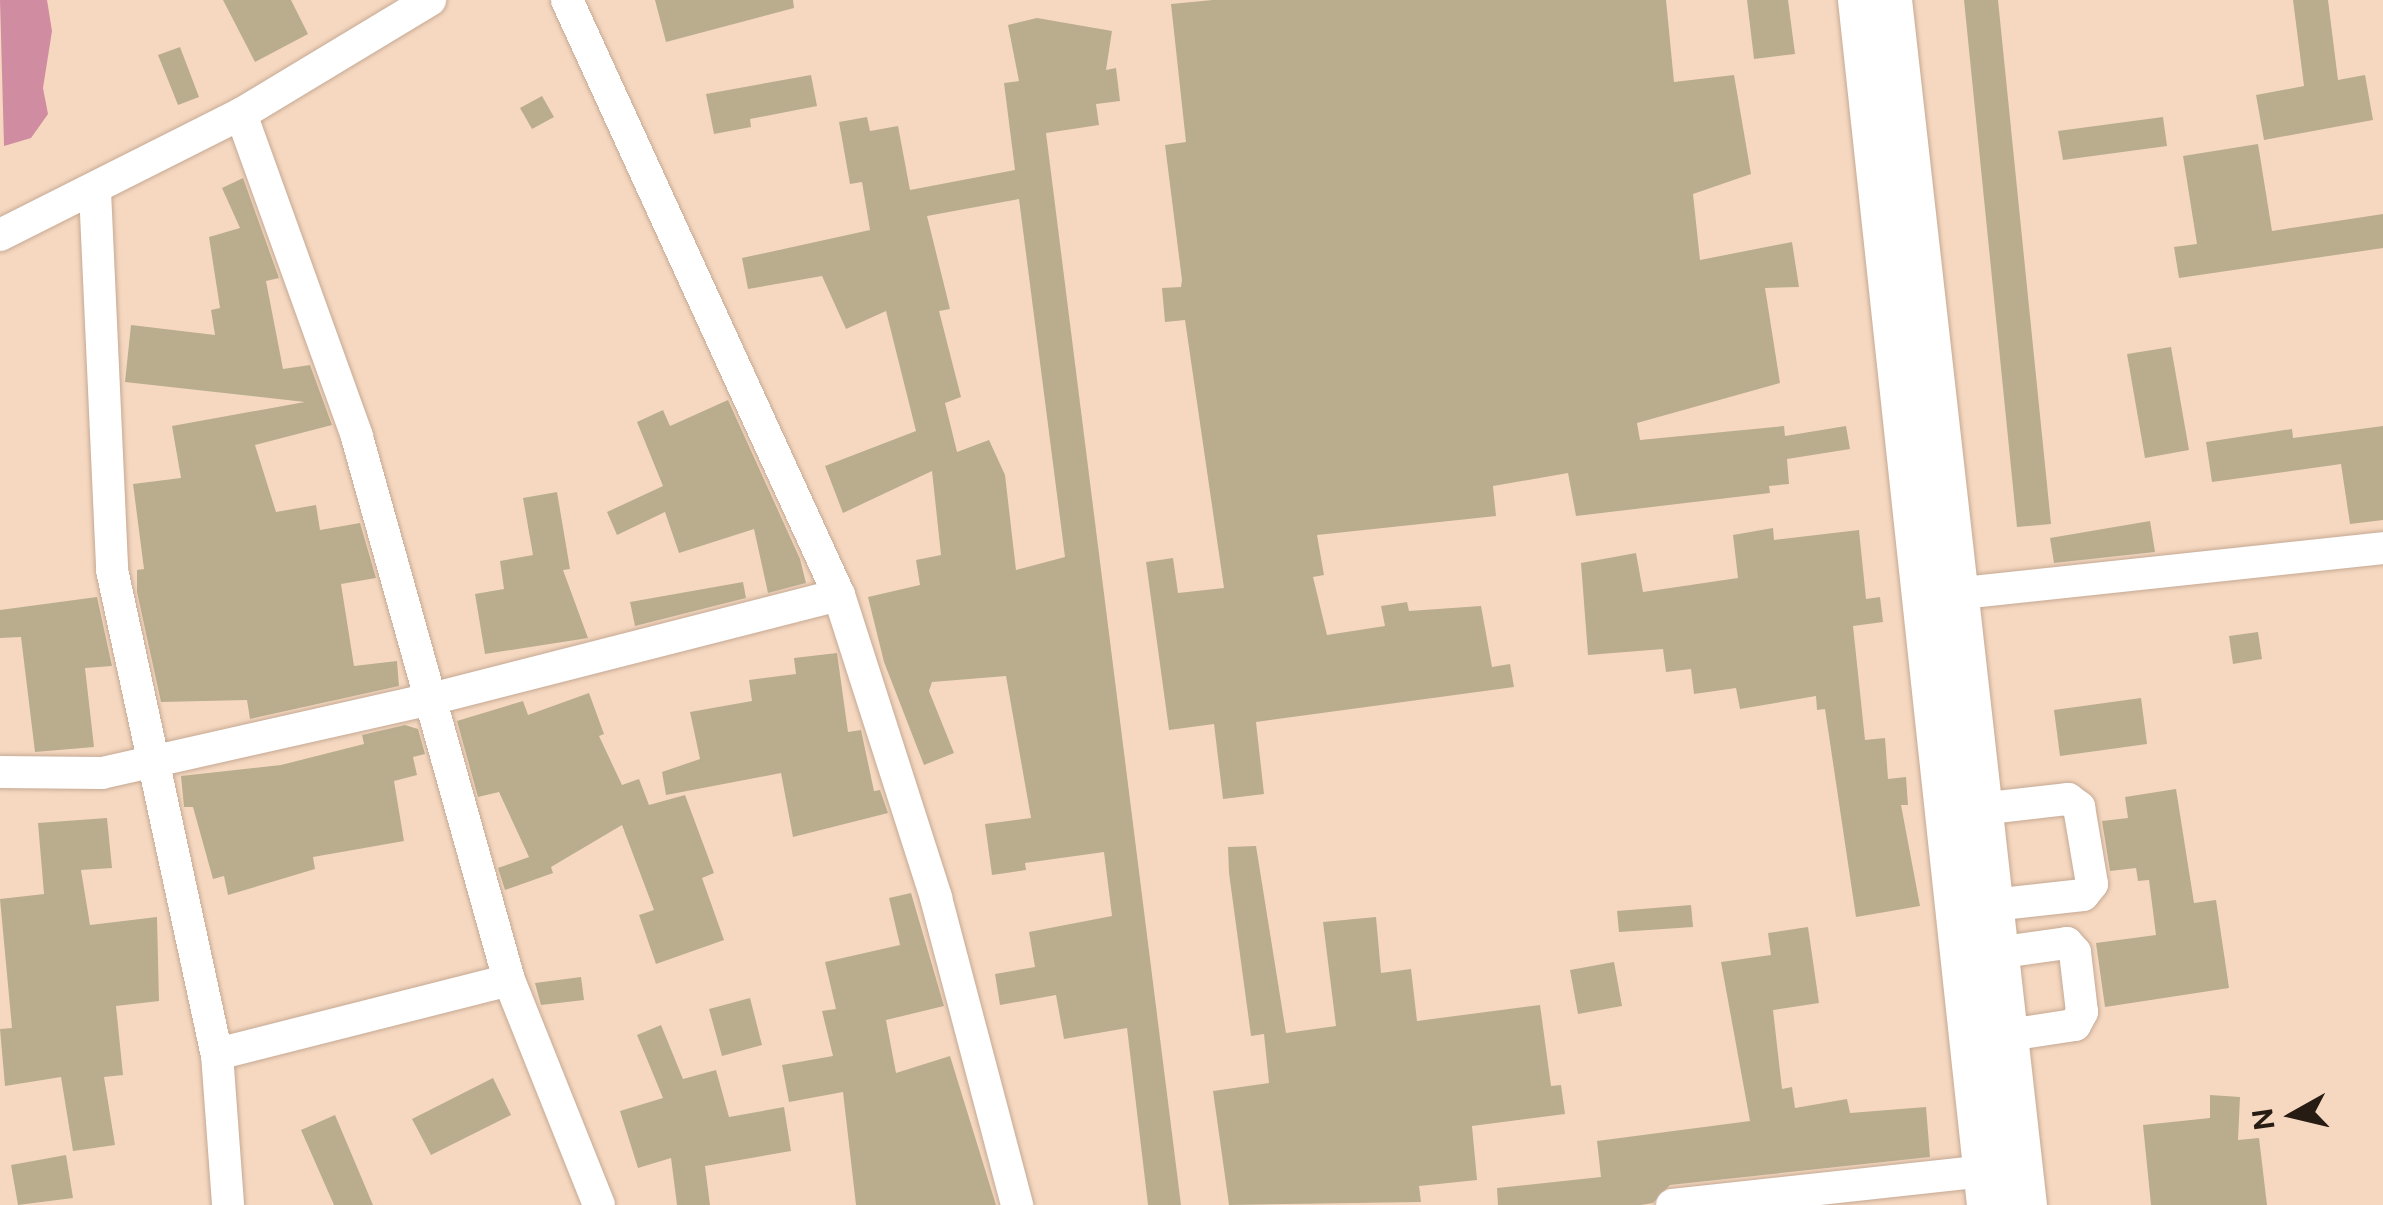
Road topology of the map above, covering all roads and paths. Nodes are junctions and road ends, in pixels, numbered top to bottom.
1 (430, 0) edge
2 (567, 0) edge
3 (1859, 0) edge
4 (1891, 0) edge
5 (242, 114) junction
6 (95, 191) junction
7 (0, 234) edge
8 (2383, 548) edge
9 (838, 594) junction
10 (1939, 595) junction
11 (427, 700) junction
12 (154, 760) junction
13 (0, 772) edge
14 (1980, 809) junction
15 (1992, 905) junction
16 (1996, 953) junction
17 (509, 980) junction
18 (1989, 1038) junction
19 (217, 1054) junction
20 (1986, 1188) edge
21 (228, 1205) edge
22 (599, 1205) edge
23 (1017, 1205) edge
24 (1672, 1205) edge
25 (2026, 1205) edge

1 - 5 street
2 - 9 street
3 - 10 main road
4 - 10 main road
5 - 6 street
5 - 11 street
6 - 7 street
6 - 12 street
8 - 10 street
9 - 11 street
9 - 23 street
10 - 14 main road
10 - 18 main road
11 - 12 street
11 - 17 street
12 - 13 street
12 - 19 street
14 - 15 main road
14 - 15 street
15 - 16 main road
16 - 18 main road
16 - 18 street
17 - 19 street
17 - 22 street
18 - 20 main road
18 - 25 main road
19 - 21 street
20 - 24 street

